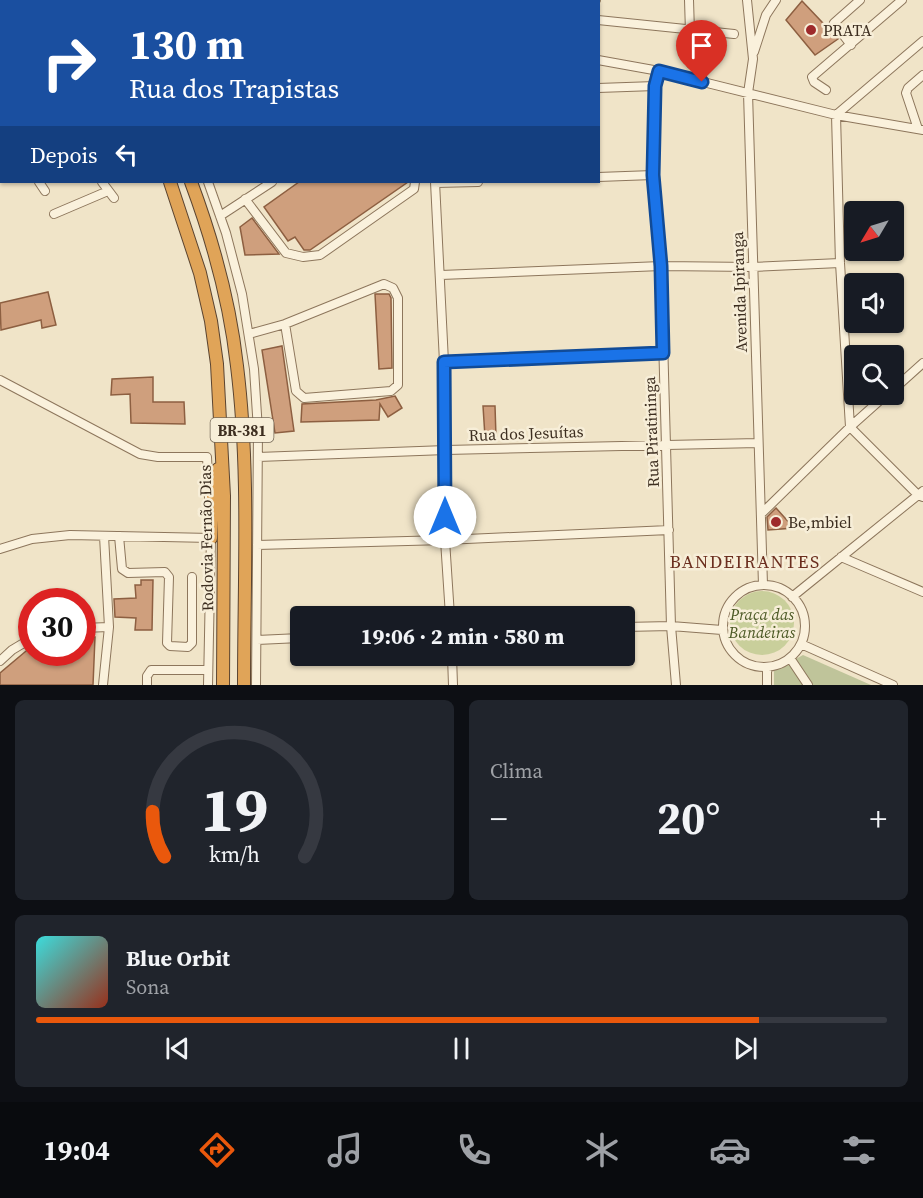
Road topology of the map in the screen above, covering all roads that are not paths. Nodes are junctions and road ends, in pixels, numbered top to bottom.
1 (689, 0) edge
2 (747, 0) edge
3 (776, 0) edge
4 (860, 0) edge
5 (902, 0) edge
6 (600, 20) edge
7 (690, 30) junction
8 (734, 34) dead end
9 (923, 41) edge
10 (851, 45) junction
11 (753, 59) junction
12 (600, 60) edge
13 (691, 64) dead end
14 (659, 71) junction
15 (923, 75) edge
16 (655, 86) junction
17 (600, 88) edge
18 (826, 90) dead end
19 (748, 93) junction
20 (836, 115) junction
21 (920, 129) edge
22 (653, 175) junction
23 (600, 177) edge
24 (40, 183) edge
25 (103, 183) edge
26 (170, 183) edge
27 (191, 183) edge
28 (208, 183) edge
29 (270, 183) edge
30 (415, 183) edge
31 (435, 183) edge
32 (108, 190) junction
33 (45, 191) dead end
34 (114, 198) dead end
35 (245, 199) junction
36 (54, 214) dead end
37 (220, 216) junction
38 (840, 263) junction
39 (661, 266) junction
40 (753, 267) junction
41 (441, 275) junction
42 (285, 324) junction
43 (249, 334) junction
44 (663, 353) junction
45 (444, 362) junction
46 (923, 363) edge
47 (904, 379) edge
48 (0, 380) edge
49 (875, 405) edge
50 (850, 427) junction
51 (758, 443) junction
52 (666, 444) junction
53 (221, 450) junction
54 (446, 450) junction
55 (258, 457) junction
56 (921, 494) edge
57 (761, 514) junction
58 (669, 530) junction
59 (104, 536) junction
60 (119, 536) junction
61 (211, 538) junction
62 (445, 540) junction
63 (257, 545) junction
64 (0, 549) edge
65 (841, 557) junction
66 (192, 577) dead end
67 (763, 585) junction
68 (923, 592) edge
69 (792, 597) junction
70 (449, 606) edge
71 (671, 626) junction
72 (110, 627) junction
73 (635, 627) edge
74 (96, 628) edge
75 (722, 630) junction
76 (290, 638) edge
77 (257, 640) junction
78 (801, 644) junction
79 (18, 648) edge
80 (790, 658) junction
81 (0, 661) edge
82 (452, 666) edge
83 (767, 668) junction
84 (208, 670) junction
85 (103, 685) edge
86 (147, 685) edge
87 (208, 685) edge
88 (223, 685) edge
89 (244, 685) edge
90 (256, 685) edge
91 (453, 685) edge
92 (676, 685) edge
93 (767, 685) edge
94 (808, 685) edge
95 (893, 685) edge

1 - 7 street
2 - 11 street, Avenida Ipiranga
3 - 11 street
4 - 10 street
5 - 10 street
6 - 7 street
7 - 8 street
7 - 13 street
9 - 20 street
10 - 18 street
11 - 19 street, Avenida Ipiranga
12 - 14 street
14 - 16 street, Rua Piratininga
14 - 19 street
15 - 21 street
16 - 17 street
16 - 22 street, Rua Piratininga
19 - 20 street
19 - 40 street, Avenida Ipiranga
20 - 21 street
20 - 38 street
22 - 23 street
22 - 39 street, Rua Piratininga
24 - 33 street
25 - 32 street
26 - 53 highway, Rodovia Fernão Dias / BR-381
27 - 89 highway, BR-381
28 - 37 street, BR-381
29 - 35 street
30 - 35 street
31 - 41 street
32 - 34 street
32 - 36 street
35 - 37 street
37 - 43 street, BR-381
38 - 40 street
38 - 50 street
39 - 40 street
39 - 41 street
39 - 44 street, Rua Piratininga
40 - 51 street, Avenida Ipiranga
41 - 45 street
42 - 42 street
42 - 43 street
43 - 55 street, BR-381
44 - 45 street
44 - 52 street, Rua Piratininga
45 - 54 street
46 - 47 street
48 - 61 street, Rodovia Fernão Dias
49 - 50 street
50 - 56 street
50 - 57 street
51 - 52 street, Rua dos Jesuítas
51 - 57 street, Avenida Ipiranga
52 - 54 street, Rua dos Jesuítas
52 - 58 street, Rua Piratininga
53 - 61 highway, BR-381
53 - 88 highway, Rodovia Fernão Dias / BR-381
54 - 55 street, Rua dos Jesuítas
54 - 62 street
55 - 63 street, BR-381
56 - 65 street
57 - 67 street, Avenida Ipiranga
58 - 62 street
58 - 71 street, Rua Piratininga
59 - 60 street
59 - 64 street
59 - 72 street
60 - 61 street
60 - 66 street
61 - 84 street, Rodovia Fernão Dias / BR-381
62 - 63 street
62 - 70 street
63 - 77 street, BR-381
65 - 68 street
65 - 69 street
67 - 69 street
67 - 75 street
69 - 78 street
71 - 73 street
71 - 75 street
71 - 92 street, Rua Piratininga
72 - 74 street
72 - 85 street
75 - 83 street
76 - 77 street
77 - 90 street, BR-381
78 - 80 street
78 - 95 street
79 - 81 street
80 - 83 street
80 - 94 street
82 - 91 street
83 - 93 street
84 - 86 street
84 - 87 street, Rodovia Fernão Dias / BR-381

